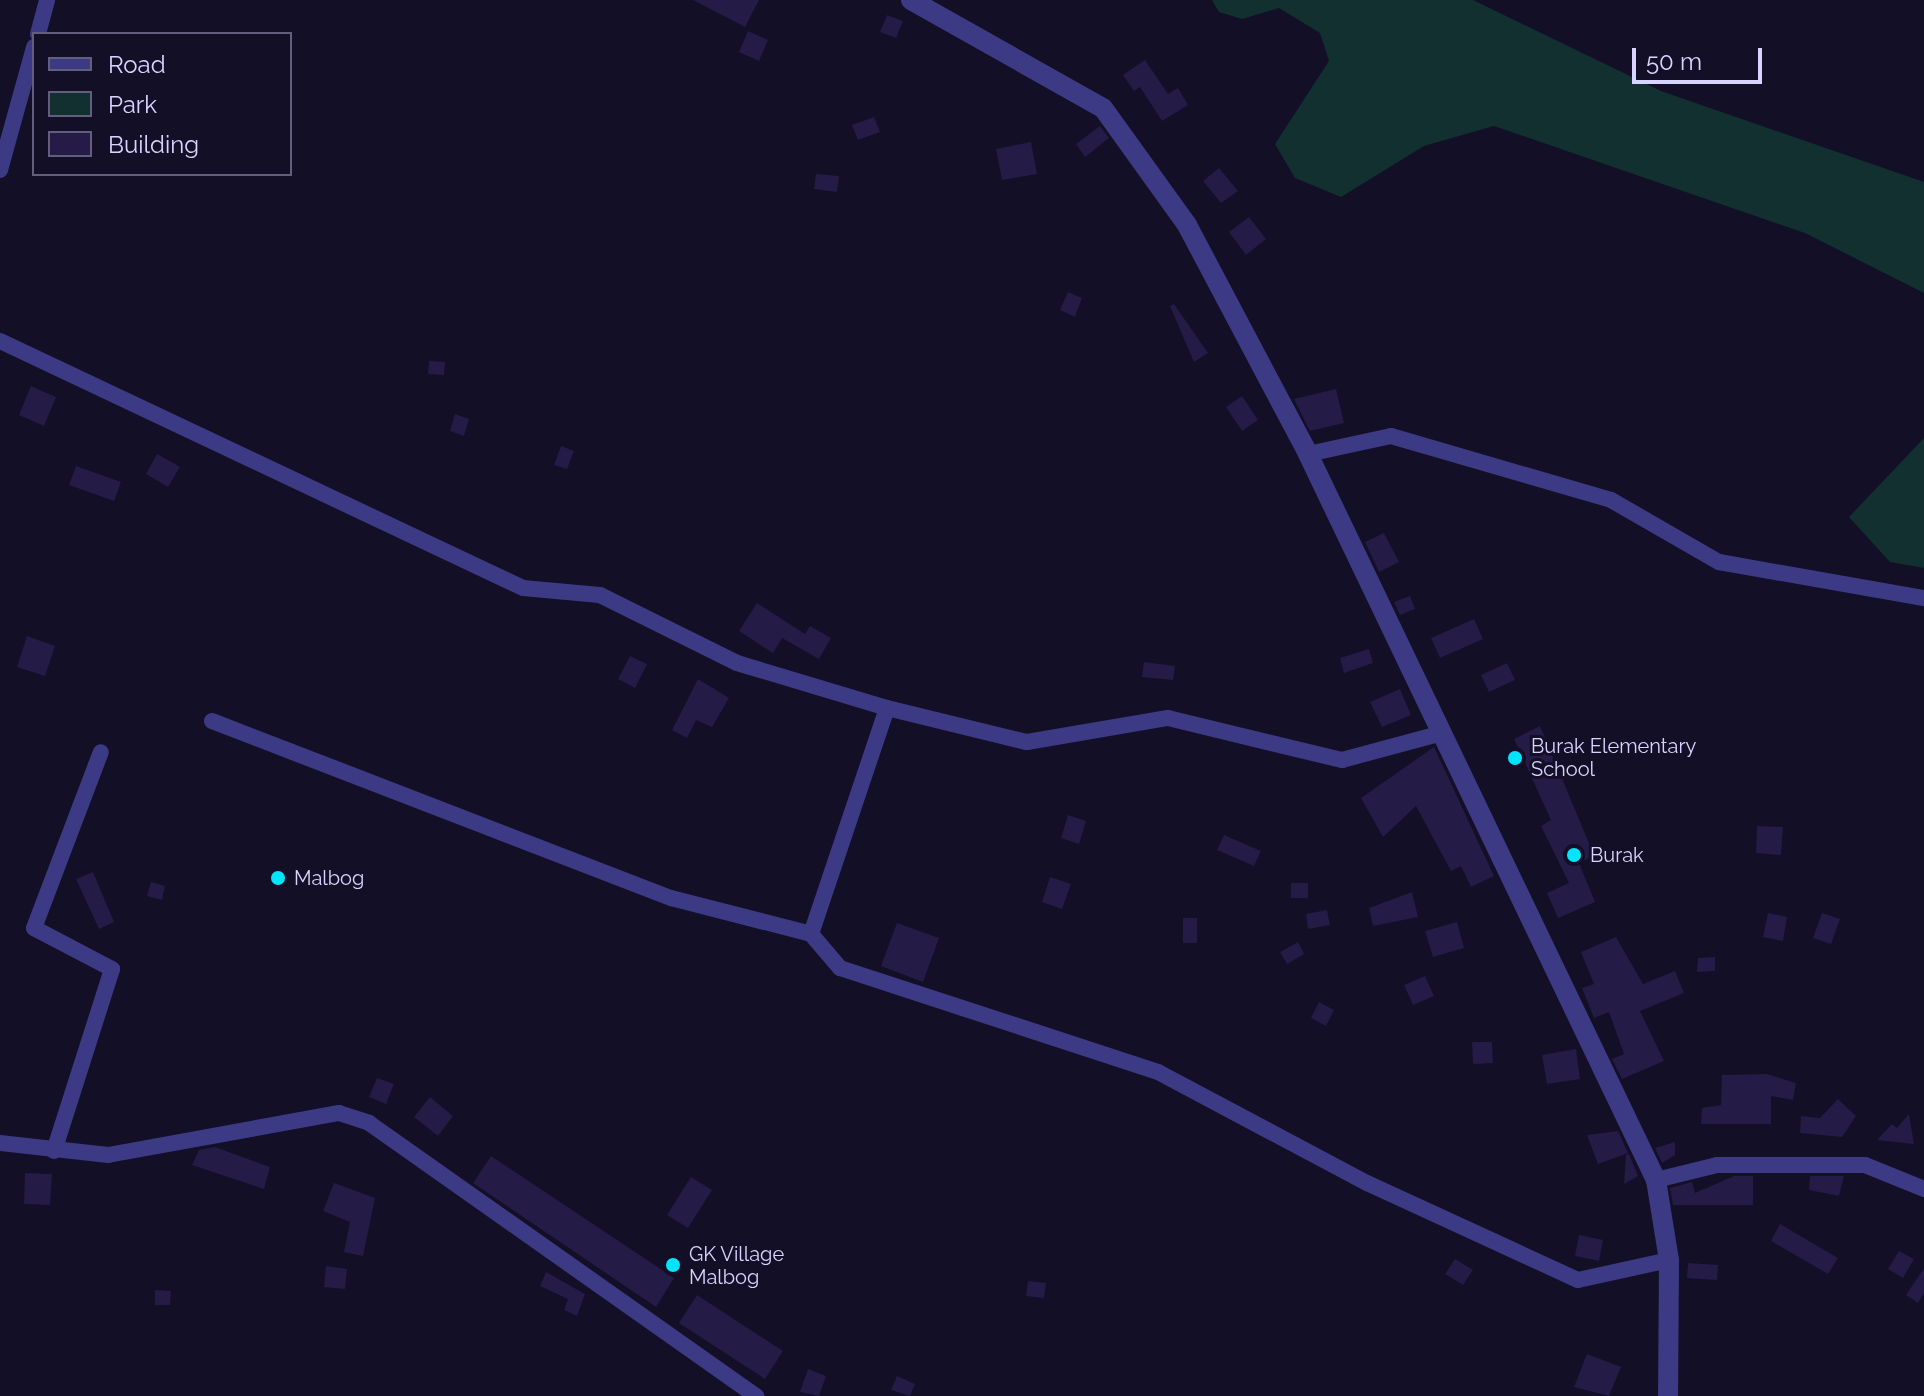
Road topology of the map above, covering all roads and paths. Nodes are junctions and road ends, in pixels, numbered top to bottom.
1 (47, 0) edge
2 (911, 0) edge
3 (39, 32) edge
4 (32, 54) edge
5 (0, 170) edge
6 (0, 341) edge
7 (1308, 454) junction
8 (1924, 598) edge
9 (887, 708) junction
10 (212, 721) dead end
11 (1442, 733) junction
12 (101, 752) dead end
13 (811, 934) junction
14 (0, 1143) edge
15 (54, 1151) junction
16 (1656, 1180) junction
17 (1924, 1189) edge
18 (1669, 1260) junction
19 (756, 1396) edge
20 (1668, 1396) edge

1 - 3 street
2 - 7 street
4 - 5 street
6 - 9 street
7 - 8 street
7 - 11 street
9 - 11 street
9 - 13 street
10 - 13 street
11 - 16 street
12 - 15 street
13 - 18 street
14 - 15 street
15 - 19 street
16 - 17 street
16 - 18 street
18 - 20 street

